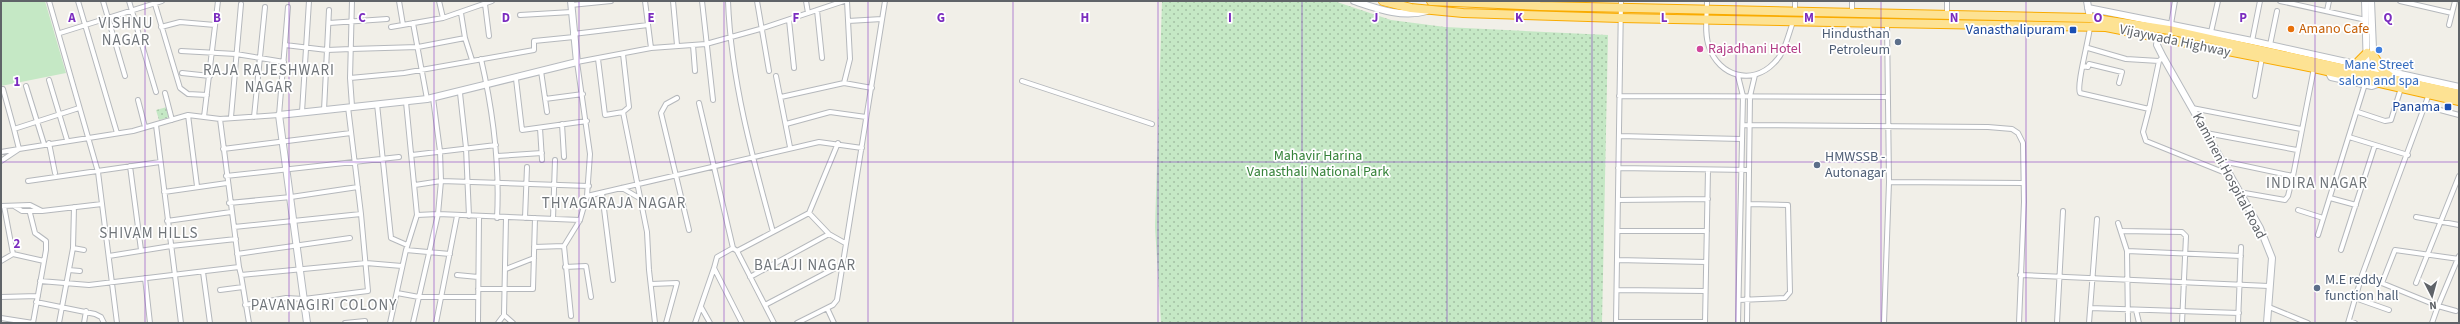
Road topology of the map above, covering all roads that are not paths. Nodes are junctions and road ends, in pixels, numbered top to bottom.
1 (49, 1) edge
2 (78, 1) edge
3 (103, 1) edge
4 (129, 1) edge
5 (162, 1) edge
6 (218, 1) edge
7 (309, 1) edge
8 (352, 1) edge
9 (399, 1) edge
10 (439, 1) edge
11 (492, 1) edge
12 (611, 1) edge
13 (645, 1) edge
14 (673, 1) edge
15 (702, 1) edge
16 (728, 1) edge
17 (757, 1) edge
18 (806, 1) edge
19 (846, 1) edge
20 (885, 1) edge
21 (1354, 1) edge
22 (1384, 1) edge
23 (1431, 1) edge
24 (1707, 1) edge
25 (1795, 1) edge
26 (1852, 1) edge
27 (1947, 1) edge
28 (2087, 1) edge
29 (2176, 1) edge
30 (2218, 1) edge
31 (2260, 1) edge
32 (2280, 1) edge
33 (2329, 1) edge
34 (2365, 1) edge
35 (2371, 1) edge
36 (2400, 1) edge
37 (2455, 1) edge
38 (154, 2) edge
39 (1483, 2) edge
40 (571, 3) edge
41 (2296, 3) edge
42 (241, 4) dead end
43 (485, 4) junction
44 (1540, 4) edge
45 (1621, 4) edge
46 (265, 7) dead end
47 (288, 7) dead end
48 (2088, 8) junction
49 (329, 10) dead end
50 (817, 10) junction
51 (1707, 10) junction
52 (2327, 10) junction
53 (132, 11) junction
54 (1429, 11) junction
55 (2277, 11) dead end
56 (572, 12) junction
57 (1795, 12) junction
58 (461, 13) junction
59 (808, 13) junction
60 (1852, 13) junction
61 (2452, 14) junction
62 (520, 15) dead end
63 (1947, 15) junction
64 (108, 18) junction
65 (443, 18) junction
66 (1620, 18) junction
67 (387, 19) dead end
68 (882, 19) junction
69 (789, 20) junction
70 (1707, 20) junction
71 (2366, 20) junction
72 (848, 21) junction
73 (1794, 21) junction
74 (351, 22) junction
75 (1886, 22) junction
76 (2090, 22) junction
77 (329, 23) junction
78 (413, 23) junction
79 (2171, 24) junction
80 (86, 25) junction
81 (215, 25) junction
82 (403, 25) junction
83 (648, 25) junction
84 (2449, 25) dead end
85 (161, 27) junction
86 (391, 27) dead end
87 (760, 29) junction
88 (2211, 32) junction
89 (60, 33) junction
90 (488, 36) dead end
91 (574, 36) junction
92 (2158, 37) junction
93 (465, 38) junction
94 (730, 38) junction
95 (2252, 41) junction
96 (706, 44) junction
97 (285, 45) junction
98 (677, 45) junction
99 (693, 45) junction
100 (2270, 45) junction
101 (306, 47) junction
102 (418, 47) junction
103 (651, 48) junction
104 (2088, 48) junction
105 (350, 49) junction
106 (327, 50) junction
107 (181, 51) dead end
108 (212, 53) junction
109 (236, 54) junction
110 (623, 54) junction
111 (2370, 54) junction
112 (822, 58) dead end
113 (2262, 58) junction
114 (261, 59) junction
115 (481, 59) junction
116 (598, 59) junction
117 (2161, 59) junction
118 (472, 60) junction
119 (284, 62) junction
120 (577, 62) junction
121 (2298, 62) junction
122 (2355, 64) junction
123 (2083, 66) junction
124 (794, 68) dead end
125 (2314, 68) junction
126 (2346, 68) junction
127 (422, 69) junction
128 (541, 71) junction
129 (696, 71) dead end
130 (770, 71) dead end
131 (2328, 71) junction
132 (2370, 71) junction
133 (2384, 72) junction
134 (182, 74) dead end
135 (1755, 75) junction
136 (125, 76) dead end
137 (210, 76) junction
138 (776, 76) dead end
139 (1738, 76) junction
140 (350, 78) junction
141 (516, 79) junction
142 (2394, 79) junction
143 (49, 80) dead end
144 (1022, 81) dead end
145 (2119, 83) dead end
146 (2383, 83) junction
147 (844, 84) junction
148 (2365, 84) junction
149 (26, 86) dead end
150 (487, 86) junction
151 (2459, 87) edge
152 (872, 88) junction
153 (2401, 88) junction
154 (4, 89) dead end
155 (156, 92) dead end
156 (165, 93) dead end
157 (460, 93) junction
158 (582, 94) junction
159 (2428, 94) junction
160 (2459, 94) edge
161 (207, 95) junction
162 (1619, 96) junction
163 (1743, 96) junction
164 (1750, 96) junction
165 (2256, 96) dead end
166 (781, 97) junction
167 (1888, 97) junction
168 (677, 98) dead end
169 (430, 99) junction
170 (545, 99) junction
171 (138, 100) dead end
172 (713, 100) dead end
173 (2459, 101) edge
174 (406, 102) junction
175 (700, 103) dead end
176 (377, 104) junction
177 (2425, 106) junction
178 (350, 107) junction
179 (79, 108) junction
180 (2192, 108) junction
181 (2149, 109) junction
182 (324, 110) junction
183 (302, 112) junction
184 (547, 112) dead end
185 (623, 112) junction
186 (2358, 112) junction
187 (59, 114) junction
188 (188, 115) junction
189 (279, 115) junction
190 (2459, 115) edge
191 (204, 117) junction
192 (231, 117) junction
193 (254, 117) junction
194 (866, 118) junction
195 (220, 119) junction
196 (172, 120) junction
197 (38, 121) junction
198 (587, 121) junction
199 (562, 124) junction
200 (786, 124) junction
201 (1152, 124) dead end
202 (156, 125) junction
203 (1743, 125) junction
204 (1750, 125) junction
205 (1889, 125) junction
206 (145, 128) junction
207 (540, 128) junction
208 (14, 129) junction
209 (2301, 129) junction
210 (2206, 132) junction
211 (117, 133) junction
212 (351, 133) junction
213 (89, 136) junction
214 (1619, 136) junction
215 (2349, 137) junction
216 (1741, 139) junction
217 (67, 140) junction
218 (49, 143) junction
219 (283, 143) junction
220 (838, 143) junction
221 (44, 144) junction
222 (496, 145) junction
223 (2375, 145) junction
224 (790, 147) junction
225 (466, 148) junction
226 (862, 148) junction
227 (19, 149) junction
228 (223, 149) junction
229 (2297, 150) junction
230 (440, 151) junction
231 (1, 152) edge
232 (542, 153) junction
233 (412, 155) junction
234 (2408, 155) junction
235 (497, 156) junction
236 (752, 156) junction
237 (399, 157) dead end
238 (564, 157) dead end
239 (383, 159) junction
240 (542, 160) dead end
241 (555, 160) dead end
242 (1, 161) edge
243 (2221, 161) junction
244 (160, 162) junction
245 (355, 163) junction
246 (130, 166) junction
247 (714, 166) junction
248 (526, 167) dead end
249 (1618, 168) junction
250 (1708, 170) junction
251 (1749, 170) junction
252 (287, 171) junction
253 (1741, 171) junction
254 (98, 172) junction
255 (54, 173) dead end
256 (2228, 174) junction
257 (677, 175) junction
258 (226, 176) junction
259 (2293, 176) junction
260 (2459, 176) edge
261 (28, 181) dead end
262 (441, 181) junction
263 (469, 182) junction
264 (1889, 182) junction
265 (227, 183) junction
266 (2023, 183) junction
267 (499, 184) junction
268 (526, 184) junction
269 (416, 185) junction
270 (554, 185) junction
271 (638, 185) junction
272 (197, 186) junction
273 (589, 186) junction
274 (358, 187) junction
275 (622, 188) junction
276 (164, 192) junction
277 (2239, 192) junction
278 (602, 193) junction
279 (588, 196) junction
280 (291, 197) junction
281 (2330, 198) junction
282 (641, 199) junction
283 (1708, 199) junction
284 (1618, 200) junction
285 (230, 202) junction
286 (102, 204) junction
287 (1749, 204) junction
288 (2356, 205) junction
289 (2, 206) edge
290 (13, 206) junction
291 (74, 207) junction
292 (2298, 210) dead end
293 (42, 211) junction
294 (2063, 211) dead end
295 (231, 212) junction
296 (30, 213) junction
297 (809, 213) junction
298 (361, 214) junction
299 (438, 214) junction
300 (417, 215) junction
301 (457, 216) junction
302 (469, 216) junction
303 (2416, 216) dead end
304 (479, 217) junction
305 (497, 218) junction
306 (506, 218) junction
307 (525, 218) junction
308 (535, 218) junction
309 (2323, 218) junction
310 (553, 219) junction
311 (2097, 219) dead end
312 (294, 220) junction
313 (580, 220) junction
314 (168, 221) junction
315 (2440, 221) junction
316 (2118, 223) dead end
317 (2459, 225) edge
318 (234, 227) junction
319 (689, 230) dead end
320 (1618, 231) junction
321 (1707, 231) junction
322 (2122, 231) junction
323 (773, 232) junction
324 (830, 234) junction
325 (2318, 235) dead end
326 (350, 238) dead end
327 (236, 240) junction
328 (845, 243) junction
329 (297, 244) junction
330 (171, 246) junction
331 (534, 246) junction
332 (564, 246) junction
333 (406, 247) junction
334 (2241, 247) dead end
335 (73, 248) junction
336 (733, 248) junction
337 (84, 250) dead end
338 (141, 250) junction
339 (2341, 250) dead end
340 (737, 251) junction
341 (2127, 251) junction
342 (428, 252) junction
343 (2186, 253) junction
344 (13, 254) junction
345 (237, 254) junction
346 (450, 254) junction
347 (2428, 254) junction
348 (109, 256) junction
349 (2241, 256) junction
350 (534, 258) junction
351 (2459, 258) edge
352 (1617, 260) junction
353 (1, 261) edge
354 (44, 261) junction
355 (1706, 262) junction
356 (366, 263) junction
357 (843, 264) junction
358 (402, 266) junction
359 (239, 267) junction
360 (565, 267) junction
361 (506, 268) junction
362 (714, 268) junction
363 (69, 270) junction
364 (80, 271) dead end
365 (300, 271) junction
366 (203, 272) junction
367 (175, 275) junction
368 (241, 275) junction
369 (457, 275) dead end
370 (2020, 275) junction
371 (2362, 275) junction
372 (478, 277) junction
373 (750, 277) junction
374 (2059, 277) junction
375 (145, 278) junction
376 (2092, 279) junction
377 (613, 280) dead end
378 (40, 281) junction
379 (67, 281) junction
380 (2128, 281) junction
381 (113, 282) junction
382 (2184, 283) junction
383 (2382, 283) junction
384 (2416, 283) dead end
385 (651, 284) junction
386 (2240, 285) junction
387 (2269, 286) junction
388 (243, 287) junction
389 (478, 289) junction
390 (220, 290) dead end
391 (504, 290) junction
392 (1617, 290) junction
393 (1705, 291) junction
394 (397, 293) junction
395 (38, 296) junction
396 (442, 296) junction
397 (1, 297) edge
398 (418, 297) junction
399 (478, 297) junction
400 (590, 297) dead end
401 (2355, 298) junction
402 (304, 299) junction
403 (1739, 300) junction
404 (1747, 300) junction
405 (36, 302) junction
406 (245, 305) junction
407 (764, 305) junction
408 (701, 306) junction
409 (2438, 306) junction
410 (2269, 307) junction
411 (62, 308) junction
412 (826, 308) junction
413 (2090, 308) junction
414 (2128, 310) junction
415 (2136, 310) junction
416 (2390, 310) dead end
417 (2182, 311) junction
418 (2456, 311) dead end
419 (86, 312) junction
420 (2239, 313) junction
421 (504, 315) junction
422 (571, 316) dead end
423 (1, 318) edge
424 (1616, 322) edge
425 (2349, 322) edge
426 (33, 323) edge
427 (59, 323) edge
428 (84, 323) edge
429 (104, 323) edge
430 (117, 323) edge
431 (150, 323) edge
432 (181, 323) edge
433 (210, 323) edge
434 (249, 323) edge
435 (307, 323) edge
436 (345, 323) edge
437 (365, 323) edge
438 (390, 323) edge
439 (413, 323) edge
440 (436, 323) edge
441 (478, 323) edge
442 (498, 323) edge
443 (514, 323) edge
444 (655, 323) edge
445 (666, 323) edge
446 (695, 323) edge
447 (710, 323) edge
448 (742, 323) edge
449 (774, 323) edge
450 (797, 323) edge
451 (834, 323) edge
452 (1705, 323) edge
453 (1738, 323) edge
454 (1747, 323) edge
455 (1884, 323) edge
456 (2020, 323) edge
457 (2057, 323) edge
458 (2090, 323) edge
459 (2128, 323) edge
460 (2139, 323) edge
461 (2182, 323) edge
462 (2238, 323) edge
463 (2267, 323) edge
464 (2308, 323) edge
465 (2355, 323) edge
466 (2432, 323) edge

1 - 89 street
2 - 80 street
3 - 64 street
4 - 53 street
5 - 38 street
6 - 81 street
7 - 101 street
8 - 74 street
9 - 82 street
10 - 65 street
11 - 43 street
12 - 40 street
13 - 83 street
14 - 98 street
15 - 96 street
16 - 94 street
17 - 87 street
18 - 59 street
19 - 50 street
19 - 72 street
20 - 68 street
21 - 54 street
22 - 54 highway, Vijaywada Highway
23 - 39 highway, Vijaywada Highway
24 - 51 street
25 - 57 street
26 - 60 street
27 - 63 street
28 - 48 street
29 - 79 street
30 - 88 street
31 - 95 street
32 - 41 street
33 - 52 street
34 - 71 street
35 - 111 street
36 - 61 street
37 - 61 street
38 - 53 street
38 - 85 street
39 - 44 highway, Vijaywada Highway
40 - 56 street
41 - 52 street
42 - 109 street
43 - 58 street
43 - 90 street
44 - 45 highway, Vijaywada Highway
45 - 51 highway, Vijaywada Highway
45 - 66 street
46 - 114 street
47 - 97 street
48 - 76 street
48 - 79 street
49 - 77 street
50 - 59 street
50 - 112 street
51 - 57 highway, Vijaywada Highway
51 - 70 street
52 - 71 street
53 - 64 street
53 - 155 street
54 - 66 highway, Vijaywada Highway
55 - 100 street
56 - 62 street
56 - 91 street
57 - 60 highway, Vijaywada Highway
57 - 73 street
58 - 65 street
58 - 93 street
59 - 69 street
60 - 63 highway, Vijaywada Highway
61 - 84 street
63 - 76 highway, Vijaywada Highway
64 - 80 street
64 - 136 street
65 - 78 street
66 - 70 highway, Vijaywada Highway
66 - 162 street
67 - 74 street
68 - 72 street
68 - 152 street
69 - 87 street
69 - 124 street
70 - 73 highway, Vijaywada Highway
70 - 139 street
71 - 111 street
72 - 147 street
73 - 75 highway, Vijaywada Highway
73 - 135 street
74 - 77 street
74 - 105 street
75 - 76 highway, Vijaywada Highway
75 - 167 street
76 - 92 highway, Vijaywada Highway
76 - 104 street
76 - 121 highway, Vijaywada Highway
77 - 106 street
78 - 82 street
78 - 102 street
79 - 88 street
80 - 89 street
80 - 211 street
81 - 85 street
81 - 108 street
82 - 86 street
83 - 91 street
83 - 103 street
85 - 161 street
87 - 94 street
87 - 130 street
88 - 95 street
89 - 179 street
91 - 115 street
91 - 120 street
92 - 113 highway, Vijaywada Highway
92 - 117 street, Kamineni Hospital Road
93 - 102 street
93 - 118 street
94 - 96 street
94 - 236 street
95 - 100 street
96 - 99 street
96 - 172 street
97 - 101 street
97 - 119 street
98 - 99 street
98 - 103 street
99 - 129 street
100 - 122 street
101 - 106 street
101 - 183 street
102 - 105 street
102 - 127 street
103 - 110 street
104 - 117 street
104 - 123 street
105 - 106 street
105 - 140 street
106 - 182 street
107 - 108 street
108 - 109 street
108 - 137 street
109 - 114 street
109 - 192 street
110 - 116 street
110 - 185 street
111 - 122 highway
111 - 132 street
111 - 133 highway
113 - 121 highway, Vijaywada Highway
113 - 165 street
114 - 119 street
114 - 193 street
115 - 118 street
115 - 150 street
116 - 120 street
116 - 185 street
117 - 180 street, Kamineni Hospital Road
117 - 181 street
118 - 127 street
119 - 189 street
120 - 128 street
120 - 158 street
121 - 125 highway, Vijaywada Highway
121 - 126 highway, Vijaywada Highway
122 - 126 highway
122 - 132 street
123 - 145 street
123 - 181 street
125 - 131 highway, Vijaywada Highway
125 - 209 street
126 - 132 highway, Vijaywada Highway
127 - 140 street
127 - 169 street
128 - 141 street
128 - 170 street
131 - 146 highway, Vijaywada Highway
131 - 148 street
132 - 133 street
132 - 142 highway, Vijaywada Highway
133 - 142 highway
133 - 151 street
134 - 137 street
135 - 139 street
135 - 164 street
137 - 161 street
138 - 166 street
139 - 163 street
140 - 178 street
141 - 150 street
141 - 207 street
142 - 160 highway, Vijaywada Highway
143 - 187 street
144 - 201 street
146 - 148 street
146 - 153 highway, Vijaywada Highway
147 - 152 street
147 - 166 street
148 - 186 street
149 - 197 street
150 - 157 street
150 - 222 street
152 - 194 street
153 - 159 highway, Vijaywada Highway
153 - 186 street
154 - 208 street
156 - 196 street
157 - 169 street
157 - 225 street
158 - 170 street
158 - 198 street
159 - 173 highway, Vijaywada Highway
159 - 177 street
161 - 191 street
162 - 163 street
162 - 214 street
163 - 164 street
163 - 203 street
164 - 167 street
164 - 204 street
166 - 200 street
167 - 205 street
168 - 257 street
169 - 174 street
169 - 230 street
170 - 184 street
171 - 206 street
174 - 176 street
174 - 233 street
175 - 247 street
176 - 178 street
176 - 239 street
177 - 190 street
177 - 234 street
178 - 182 street
178 - 212 street
179 - 187 street
179 - 213 street
180 - 209 street
180 - 210 street, Kamineni Hospital Road
181 - 256 street
182 - 183 street
183 - 189 street
185 - 271 street
186 - 215 street
187 - 197 street
187 - 217 street
188 - 191 street
188 - 196 street
188 - 272 street
189 - 193 street
189 - 219 street
191 - 195 street
192 - 193 street
192 - 195 street
194 - 200 street
194 - 226 street
195 - 228 street
196 - 202 street
197 - 208 street
197 - 221 street
198 - 199 street
198 - 273 street
199 - 207 street
199 - 238 street
200 - 224 street
202 - 206 street
202 - 244 street
203 - 204 street
203 - 216 street
204 - 205 street
204 - 251 street
205 - 264 street
205 - 266 street
206 - 211 street
207 - 232 street
208 - 227 street
209 - 229 street
210 - 229 street
210 - 243 street, Kamineni Hospital Road
211 - 213 street
212 - 219 street
212 - 245 street
213 - 217 street
213 - 254 street
214 - 216 street
214 - 249 street
215 - 223 street
215 - 281 street
216 - 253 street
217 - 218 street
218 - 221 street
218 - 255 street
219 - 228 street
219 - 252 street
220 - 224 street
220 - 226 street
220 - 297 street
221 - 227 street
222 - 225 street
222 - 235 street
223 - 234 street
223 - 288 street
224 - 236 street
225 - 230 street
225 - 263 street
226 - 328 street
227 - 231 street
227 - 242 street
228 - 258 street
229 - 259 street
230 - 233 street
230 - 262 street
232 - 235 street
232 - 240 street
233 - 269 street
234 - 371 street
235 - 267 street
236 - 247 street
236 - 323 street
237 - 239 street
239 - 245 street
239 - 333 street
241 - 270 street
243 - 256 street, Kamineni Hospital Road
243 - 259 street
244 - 246 street
244 - 276 street
245 - 252 street
245 - 274 street
246 - 254 street
246 - 338 street
247 - 257 street
247 - 336 street
248 - 268 street
249 - 250 street
249 - 284 street
250 - 253 street
250 - 283 street
251 - 253 street
251 - 287 street
252 - 258 street
252 - 280 street
253 - 403 street
254 - 261 street
254 - 286 street
256 - 277 street, Kamineni Hospital Road
257 - 271 street
257 - 319 street
258 - 265 street
259 - 277 street
260 - 315 street
262 - 263 street
262 - 269 street
262 - 299 street
263 - 267 street
263 - 302 street
264 - 266 street
264 - 455 street
265 - 272 street
265 - 285 street
266 - 370 street
267 - 268 street
267 - 305 street
268 - 270 street
268 - 307 street
269 - 300 street
270 - 273 street
270 - 310 street
271 - 275 street
271 - 282 street
272 - 276 street
273 - 279 street
274 - 280 street
274 - 298 street
275 - 278 street
275 - 282 street
276 - 314 street
277 - 387 street, Kamineni Hospital Road
278 - 279 street
278 - 377 street
279 - 313 street
280 - 285 street
280 - 312 street
281 - 288 street
281 - 309 street
282 - 385 street
283 - 284 street
283 - 321 street
284 - 320 street
285 - 295 street
286 - 291 street
286 - 348 street
287 - 404 street
287 - 404 street
288 - 339 street
289 - 290 street
289 - 344 street
290 - 293 street
290 - 296 street
291 - 293 street
291 - 335 street
292 - 309 street
293 - 296 street
294 - 374 street
295 - 314 street
295 - 318 street
296 - 354 street
297 - 323 street
297 - 324 street
298 - 312 street
298 - 356 street
299 - 300 street
299 - 301 street
299 - 342 street
300 - 333 street
301 - 302 street
301 - 346 street
302 - 304 street
303 - 315 street
304 - 305 street
304 - 372 street
305 - 306 street
306 - 307 street
306 - 361 street
307 - 308 street
308 - 310 street
308 - 331 street
309 - 325 street
310 - 313 street
311 - 376 street
312 - 318 street
312 - 329 street
313 - 332 street
314 - 330 street
315 - 317 street
315 - 347 street
316 - 322 street
318 - 327 street
320 - 321 street
320 - 352 street
321 - 355 street
322 - 341 street
322 - 343 street
323 - 340 street
324 - 328 street
324 - 373 street
326 - 329 street
327 - 330 street
327 - 345 street
328 - 357 street
329 - 345 street
329 - 365 street
330 - 338 street
330 - 367 street
331 - 332 street
331 - 350 street
332 - 360 street
333 - 342 street
333 - 358 street
334 - 349 street
335 - 337 street
335 - 363 street
336 - 340 street
336 - 362 street
338 - 348 street
340 - 373 street
341 - 343 street
341 - 380 street
342 - 346 street
342 - 398 street
343 - 349 street
343 - 382 street
344 - 353 street
344 - 354 street
345 - 359 street
346 - 396 street
347 - 351 street
347 - 383 street
347 - 384 street
348 - 381 street
349 - 386 street
350 - 361 street
350 - 391 street
351 - 409 street
352 - 355 street
352 - 392 street
354 - 378 street
355 - 393 street
356 - 358 street
356 - 365 street
356 - 402 street
357 - 407 street
357 - 412 street
358 - 394 street
359 - 366 street
359 - 368 street
360 - 400 street
360 - 422 street
361 - 391 street
362 - 408 street
362 - 448 street
363 - 364 street
363 - 379 street
365 - 368 street
365 - 402 street
366 - 367 street
366 - 433 street
367 - 375 street
367 - 432 street
368 - 388 street
369 - 372 street
370 - 374 street
370 - 456 street
371 - 383 street
371 - 401 street
372 - 389 street
373 - 407 street
374 - 376 street
374 - 457 street
375 - 381 street
375 - 431 street
376 - 380 street
376 - 413 street
378 - 379 street
378 - 395 street
379 - 381 street
379 - 411 street
380 - 382 street
380 - 414 street
381 - 430 street
382 - 386 street
382 - 417 street
383 - 409 street
385 - 444 street
385 - 445 street
386 - 387 street
386 - 420 street
387 - 410 street, Kamineni Hospital Road
388 - 390 street
388 - 406 street
389 - 391 street
389 - 399 street
391 - 421 street
392 - 393 street
392 - 424 street
393 - 452 street
394 - 398 street
394 - 438 street
395 - 397 street
395 - 405 street
396 - 398 street
396 - 399 street
396 - 440 street
398 - 439 street
399 - 441 street
401 - 416 street
401 - 425 street
402 - 406 street
402 - 435 street
403 - 404 street
403 - 453 street
404 - 454 street
405 - 411 street
405 - 426 street
406 - 434 street
407 - 449 street
408 - 446 street
408 - 447 street
409 - 418 street
409 - 466 street
410 - 463 street, Kamineni Hospital Road
410 - 464 street
411 - 419 street
411 - 427 street
412 - 450 street
412 - 451 street
413 - 414 street
413 - 458 street
414 - 415 street
414 - 459 street
415 - 417 street
415 - 460 street
417 - 420 street
417 - 461 street
419 - 428 street
419 - 429 street
420 - 462 street
421 - 442 street
421 - 443 street
423 - 426 street
424 - 452 street
425 - 465 street
436 - 437 street

